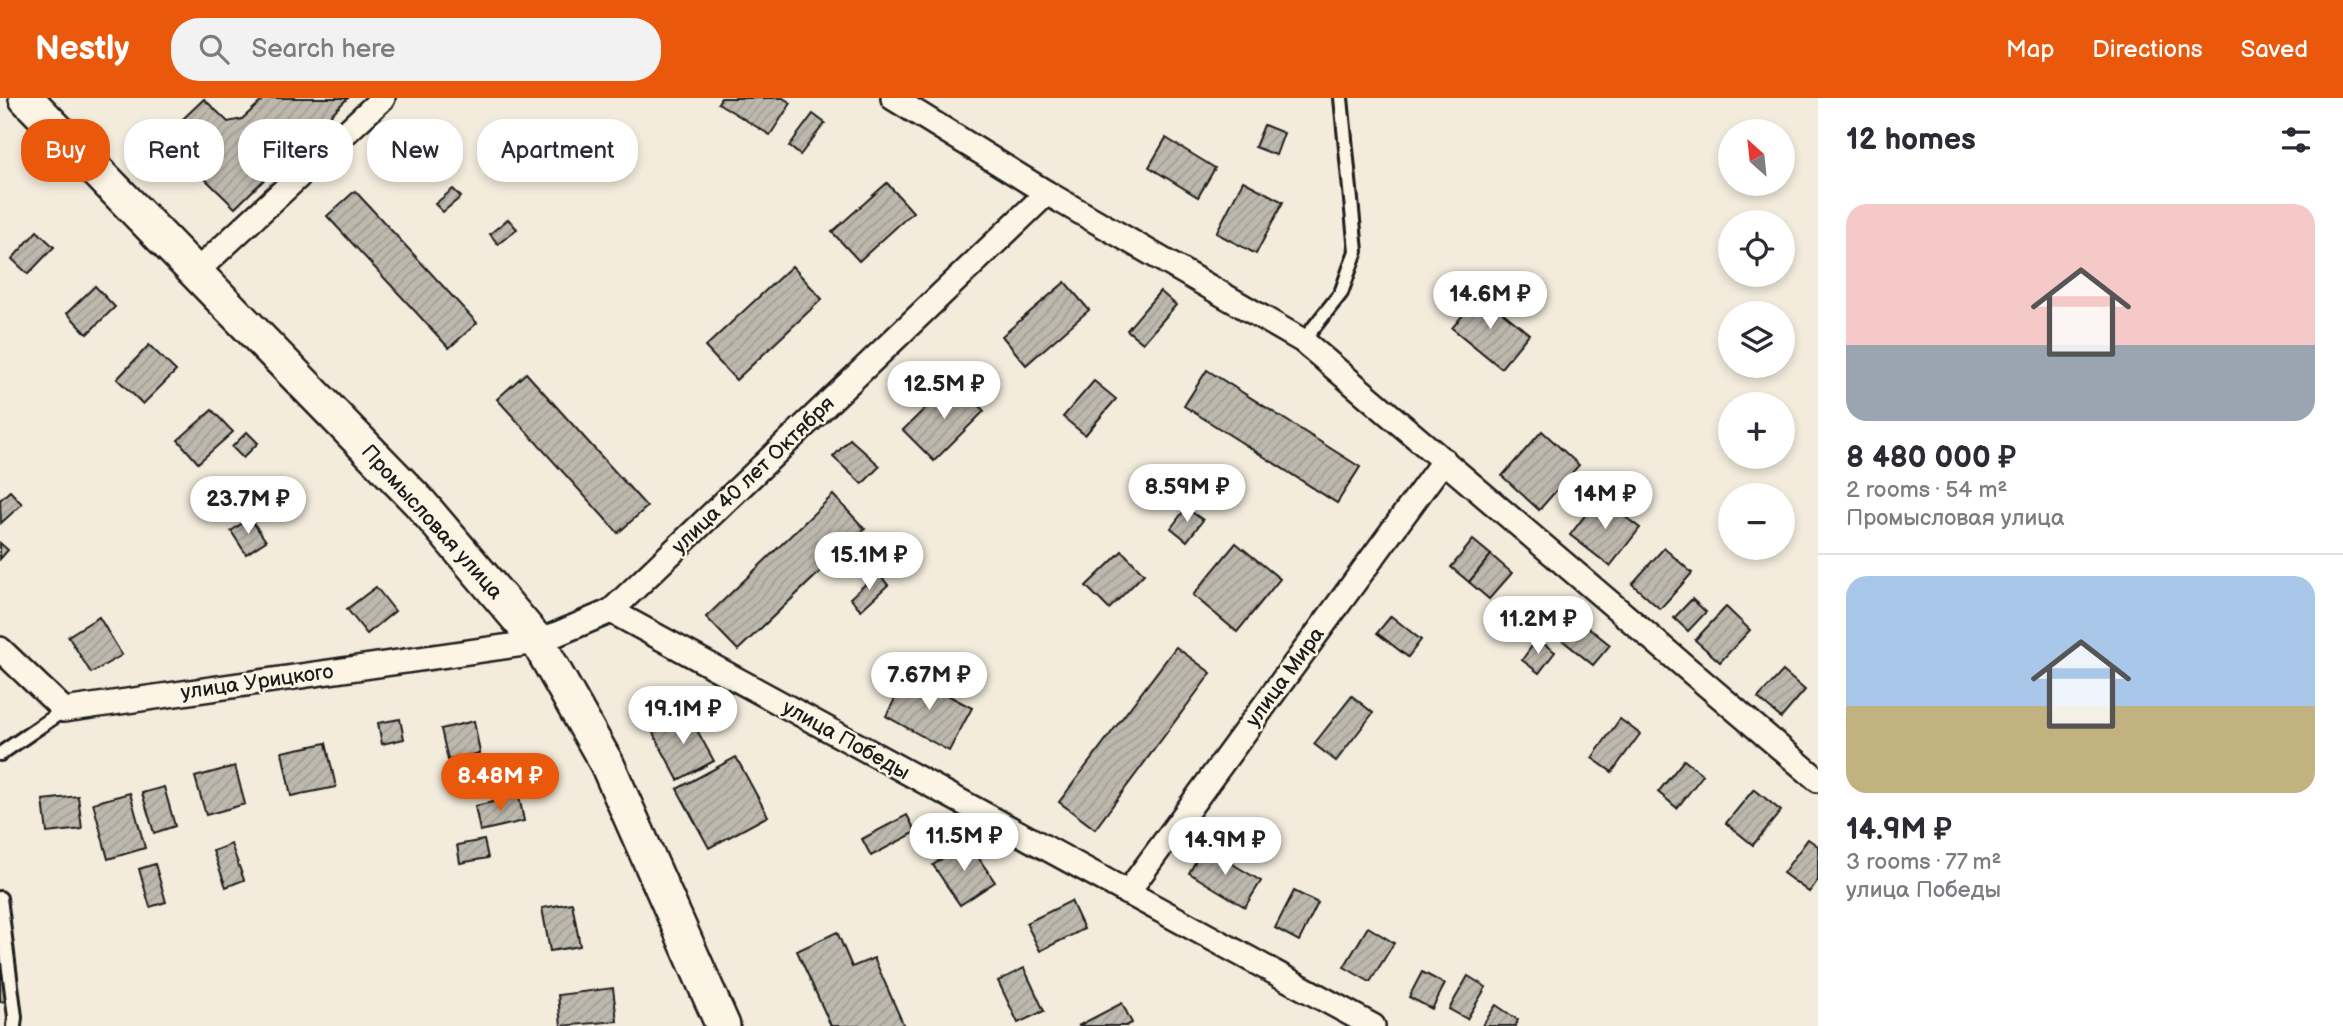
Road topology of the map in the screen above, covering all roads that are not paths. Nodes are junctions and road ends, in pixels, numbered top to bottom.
1 (26, 98) edge
2 (383, 98) edge
3 (893, 98) edge
4 (1341, 98) edge
5 (1047, 193) junction
6 (197, 271) junction
7 (1303, 341) junction
8 (1444, 460) junction
9 (611, 611) junction
10 (538, 642) junction
11 (0, 649) edge
12 (64, 710) junction
13 (0, 754) edge
14 (1818, 780) edge
15 (1127, 893) junction
16 (0, 898) edge
17 (14, 1026) edge
18 (723, 1026) edge
19 (1373, 1026) edge

1 - 6 main road, Промысловая улица
2 - 6 street
3 - 5 street
4 - 7 lane
5 - 7 street
5 - 9 street, улица 40 лет Октября
6 - 10 main road, Промысловая улица
7 - 8 street
8 - 14 street
8 - 15 street, улица Мира
9 - 10 street
9 - 15 street, улица Победы
10 - 12 street, улица Урицкого
10 - 18 main road, Промысловая улица
11 - 12 street
12 - 13 lane
15 - 19 street, улица Победы
16 - 17 lane

